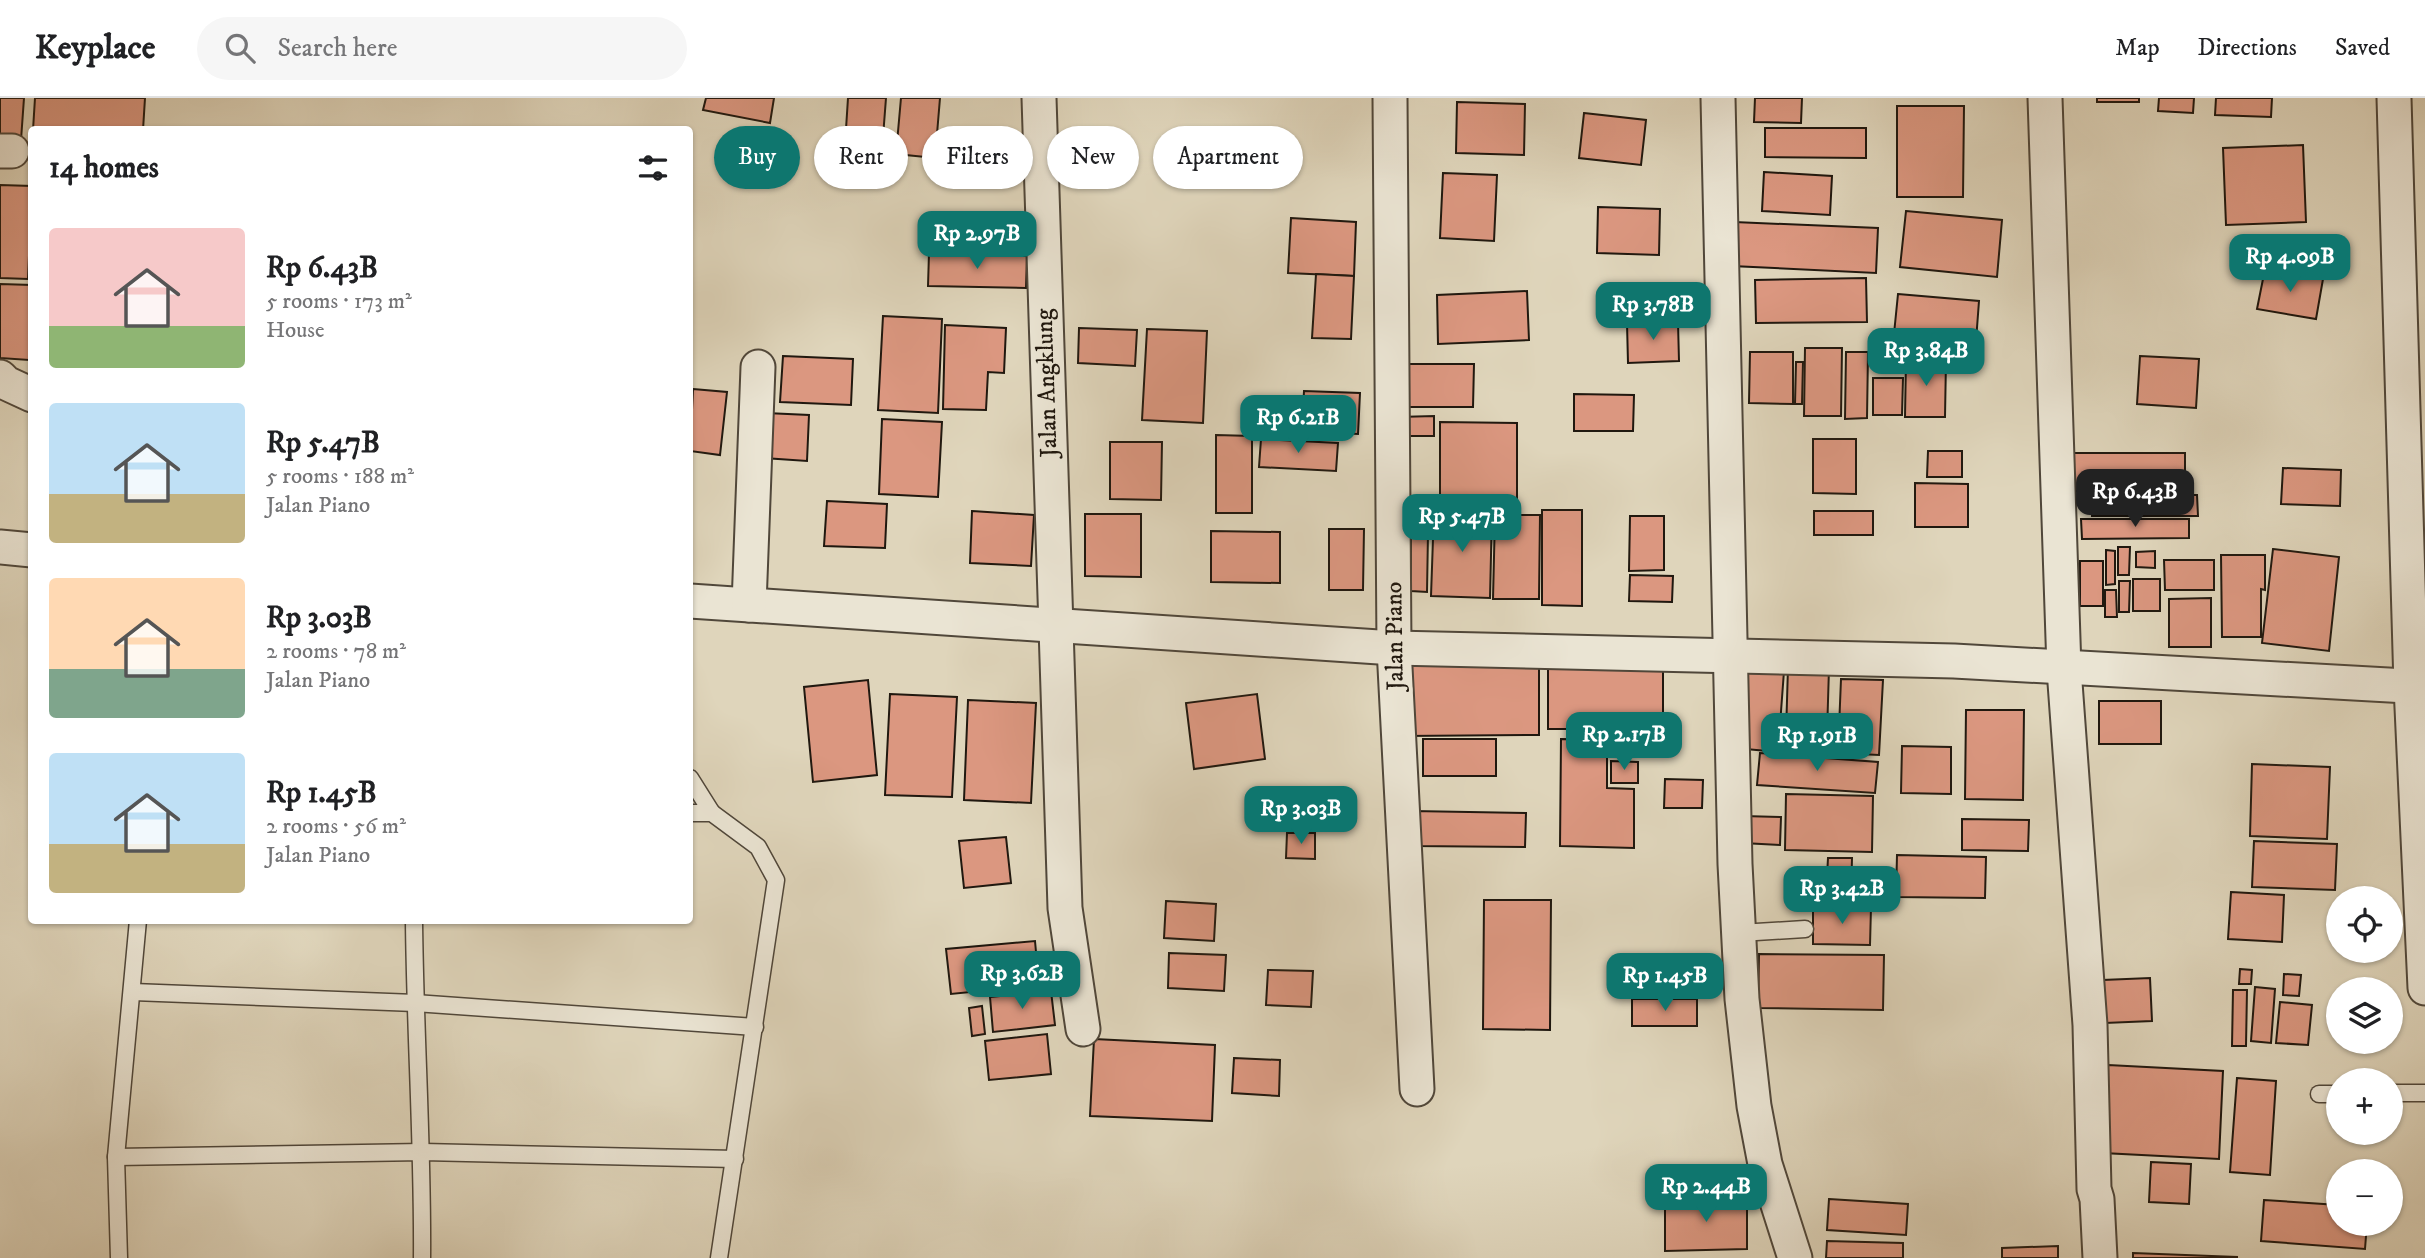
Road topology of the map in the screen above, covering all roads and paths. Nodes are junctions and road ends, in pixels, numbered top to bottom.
1 (1040, 98) edge
2 (1391, 98) edge
3 (1718, 98) edge
4 (2045, 98) edge
5 (2394, 98) edge
6 (758, 367) dead end
7 (0, 377) edge
8 (28, 394) edge
9 (0, 547) edge
10 (28, 550) edge
11 (693, 601) edge
12 (749, 605) junction
13 (1054, 626) junction
14 (1394, 648) junction
15 (1730, 655) junction
16 (2064, 668) junction
17 (2418, 686) edge
18 (693, 783) edge
19 (693, 813) edge
20 (712, 813) junction
21 (138, 924) edge
22 (414, 924) edge
23 (1805, 929) dead end
24 (1740, 933) junction
25 (2425, 988) edge
26 (133, 992) junction
27 (415, 1003) junction
28 (755, 1027) junction
29 (1083, 1029) dead end
30 (1417, 1089) dead end
31 (2403, 1093) edge
32 (2425, 1093) edge
33 (2319, 1094) dead end
34 (2326, 1094) edge
35 (423, 1152) junction
36 (116, 1157) junction
37 (735, 1159) junction
38 (119, 1258) edge
39 (422, 1258) edge
40 (719, 1258) edge
41 (1795, 1258) edge
42 (2100, 1258) edge

1 - 13 street, Jalan Angklung
2 - 14 street, Jalan Piano
3 - 15 street
4 - 16 street
5 - 17 street
6 - 12 street
7 - 8 street
9 - 10 street
11 - 12 street
12 - 13 street
13 - 14 street
13 - 29 street, Jalan Angklung
14 - 15 street
14 - 30 street, Jalan Piano
15 - 16 street
15 - 24 street
16 - 17 street
16 - 42 street
17 - 25 street
18 - 20 lane
19 - 20 lane
20 - 28 lane
21 - 26 lane
22 - 27 lane
23 - 24 lane
24 - 41 street
26 - 27 lane
26 - 36 lane
27 - 28 lane
27 - 35 lane
28 - 37 lane
31 - 32 lane
33 - 34 lane
35 - 36 lane
35 - 37 lane
35 - 39 lane
36 - 38 lane
37 - 40 lane

